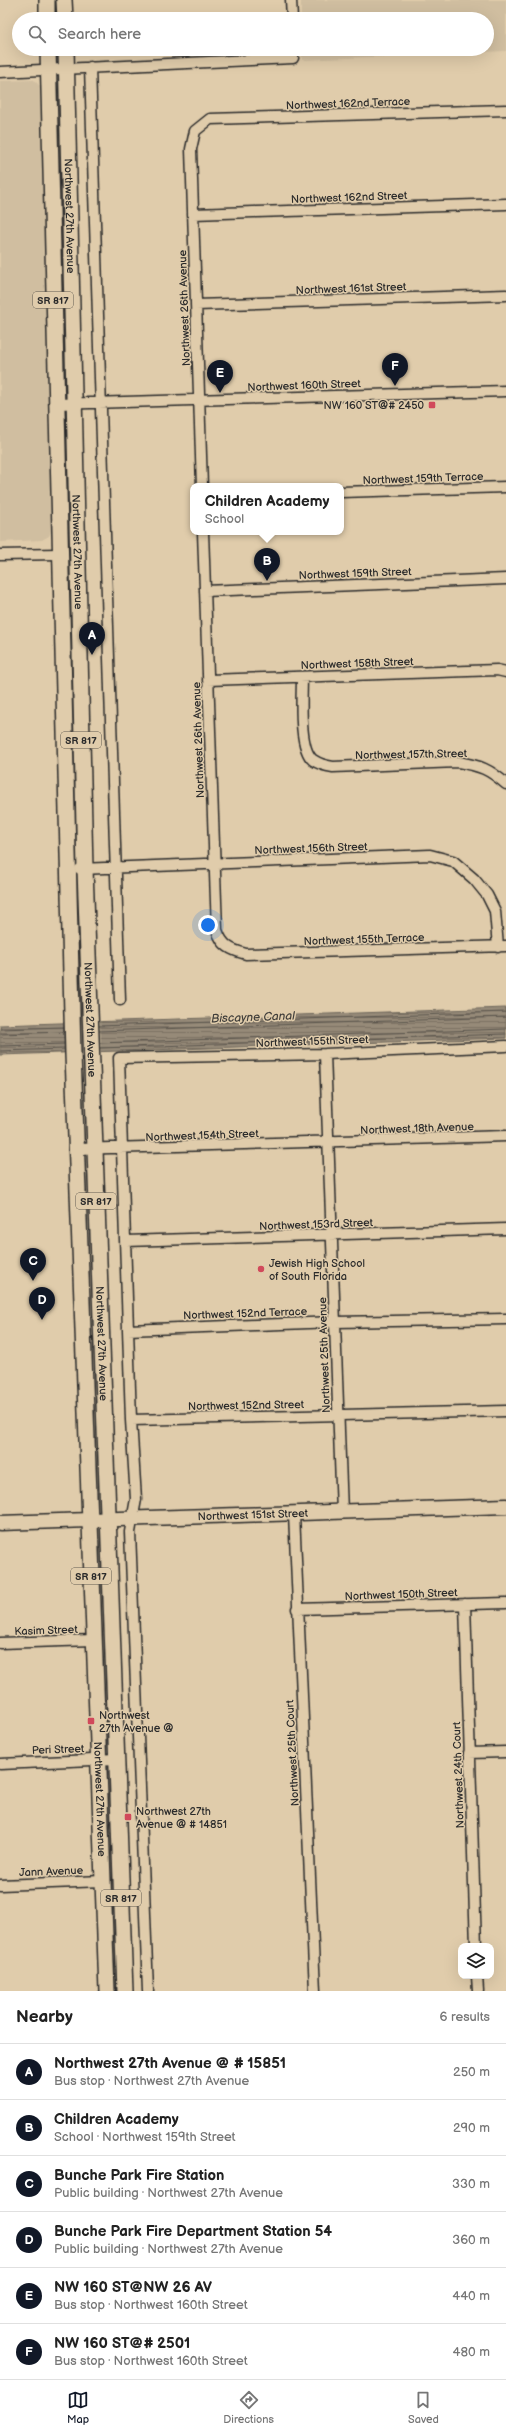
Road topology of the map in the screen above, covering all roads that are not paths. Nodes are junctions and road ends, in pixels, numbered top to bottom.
1 (47, 0) edge
2 (64, 0) edge
3 (291, 0) edge
4 (47, 12) edge
5 (65, 12) edge
6 (292, 12) edge
7 (48, 56) edge
8 (66, 56) edge
9 (262, 56) edge
10 (90, 67) junction
11 (67, 69) junction
12 (48, 70) junction
13 (0, 72) edge
14 (506, 110) edge
15 (195, 131) joint
16 (51, 196) junction
17 (70, 196) junction
18 (506, 204) edge
19 (193, 214) junction
20 (506, 294) edge
21 (196, 305) junction
22 (506, 391) edge
23 (199, 401) junction
24 (56, 404) junction
25 (74, 404) junction
26 (102, 404) junction
27 (202, 483) edge
28 (506, 487) edge
29 (344, 492) edge
30 (203, 535) edge
31 (59, 554) junction
32 (0, 555) edge
33 (506, 579) edge
34 (205, 591) junction
35 (79, 645) junction
36 (506, 672) edge
37 (302, 677) junction
38 (208, 680) junction
39 (506, 784) edge
40 (214, 864) junction
41 (114, 868) junction
42 (85, 869) junction
43 (68, 870) junction
44 (224, 945) joint
45 (502, 946) edge
46 (120, 1000) dead end
47 (506, 1046) edge
48 (325, 1054) junction
49 (506, 1136) edge
50 (329, 1143) junction
51 (77, 1149) junction
52 (95, 1149) junction
53 (123, 1149) junction
54 (506, 1229) edge
55 (332, 1236) junction
56 (126, 1241) junction
57 (82, 1299) junction
58 (100, 1299) junction
59 (506, 1319) edge
60 (335, 1322) junction
61 (128, 1330) junction
62 (506, 1411) edge
63 (339, 1415) junction
64 (131, 1420) junction
65 (506, 1506) edge
66 (342, 1512) junction
67 (294, 1514) junction
68 (108, 1519) junction
69 (132, 1519) junction
70 (89, 1520) junction
71 (0, 1523) edge
72 (506, 1603) edge
73 (465, 1604) junction
74 (297, 1608) junction
75 (94, 1640) junction
76 (0, 1643) edge
77 (506, 1752) edge
78 (469, 1753) junction
79 (116, 1759) junction
80 (98, 1760) junction
81 (0, 1764) edge
82 (103, 1881) junction
83 (0, 1885) edge
84 (476, 1943) edge
85 (477, 1979) edge
86 (107, 1991) edge
87 (125, 1991) edge
88 (148, 1991) edge
89 (315, 1991) edge
90 (478, 1991) edge

1 - 4 main road
2 - 5 main road
3 - 6 street
7 - 12 main road, Northwest 27th Avenue / SR 817
8 - 11 main road, Northwest 27th Avenue / SR 817
9 - 10 street
10 - 11 street
10 - 26 street
11 - 12 street
11 - 17 main road, Northwest 27th Avenue / SR 817
12 - 13 street
12 - 16 main road, Northwest 27th Avenue / SR 817
14 - 15 street, Northwest 162nd Terrace
15 - 19 street, Northwest 26th Avenue
16 - 17 main road
16 - 24 main road, Northwest 27th Avenue / SR 817
17 - 25 main road, Northwest 27th Avenue / SR 817
18 - 19 street, Northwest 162nd Street
19 - 21 street, Northwest 26th Avenue
20 - 21 street, Northwest 161st Street
21 - 23 street, Northwest 26th Avenue
22 - 23 street, Northwest 160th Street
23 - 26 street, Northwest 160th Street
23 - 27 street, Northwest 26th Avenue
24 - 25 street, Northwest 160th Street
24 - 31 main road, Northwest 27th Avenue / SR 817
25 - 26 street, Northwest 160th Street
25 - 35 main road, Northwest 27th Avenue / SR 817
26 - 41 street
28 - 29 street, Northwest 159th Terrace
30 - 34 street, Northwest 26th Avenue
31 - 32 street
31 - 35 main road
31 - 43 main road, Northwest 27th Avenue / SR 817
33 - 34 street, Northwest 159th Street
34 - 38 street, Northwest 26th Avenue
35 - 42 main road, Northwest 27th Avenue / SR 817
36 - 37 street, Northwest 158th Street
37 - 38 street, Northwest 158th Street
37 - 39 street, Northwest 157th Street
38 - 40 street, Northwest 26th Avenue
40 - 41 street, Northwest 156th Street
40 - 44 street, Northwest 26th Avenue
40 - 45 street, Northwest 156th Street
41 - 42 street, Northwest 156th Street
41 - 46 street
42 - 43 street, Northwest 156th Street
42 - 52 main road, Northwest 27th Avenue / SR 817
43 - 51 main road, Northwest 27th Avenue / SR 817
44 - 45 street, Northwest 155th Terrace
47 - 48 street, Northwest 155th Street
48 - 50 street, Northwest 25th Avenue
48 - 53 street, Northwest 155th Street
49 - 50 street, Northwest 18th Avenue
50 - 53 street, Northwest 154th Street
50 - 55 street, Northwest 25th Avenue
51 - 52 street, Northwest 154th Street
51 - 57 main road, Northwest 27th Avenue / SR 817
52 - 53 street, Northwest 154th Street
52 - 58 main road, Northwest 27th Avenue / SR 817
53 - 56 street
54 - 55 street, Northwest 153rd Street
55 - 56 street, Northwest 153rd Street
55 - 60 street, Northwest 25th Avenue
56 - 61 street
57 - 58 main road
57 - 70 main road, Northwest 27th Avenue / SR 817
58 - 68 main road, Northwest 27th Avenue / SR 817
59 - 60 street, Northwest 152nd Terrace
60 - 61 street, Northwest 152nd Terrace
60 - 63 street, Northwest 25th Avenue
61 - 64 street
62 - 63 street, Northwest 152nd Street
63 - 64 street, Northwest 152nd Street
63 - 66 street, Northwest 25th Avenue
64 - 69 street
65 - 66 street, Northwest 151st Street
66 - 67 street, Northwest 151st Street
67 - 69 street, Northwest 151st Street
67 - 74 street, Northwest 25th Court
68 - 69 street, Northwest 151st Street
68 - 70 street, Northwest 151st Street
68 - 79 main road, Northwest 27th Avenue / SR 817
69 - 88 street
70 - 71 street, Northwest 151st Street
70 - 75 main road, Northwest 27th Avenue / SR 817
72 - 73 street, Northwest 150th Street
73 - 74 street, Northwest 150th Street
73 - 78 street, Northwest 24th Court
74 - 89 street, Northwest 25th Court
75 - 76 street, Kasim Street
75 - 80 main road, Northwest 27th Avenue / SR 817
77 - 78 street
78 - 84 street, Northwest 24th Court
79 - 80 street, Peri Street
79 - 87 main road, Northwest 27th Avenue / SR 817
80 - 81 street, Peri Street
80 - 82 main road, Northwest 27th Avenue / SR 817
82 - 83 street, Jann Avenue
82 - 86 main road, Northwest 27th Avenue / SR 817
85 - 90 street

